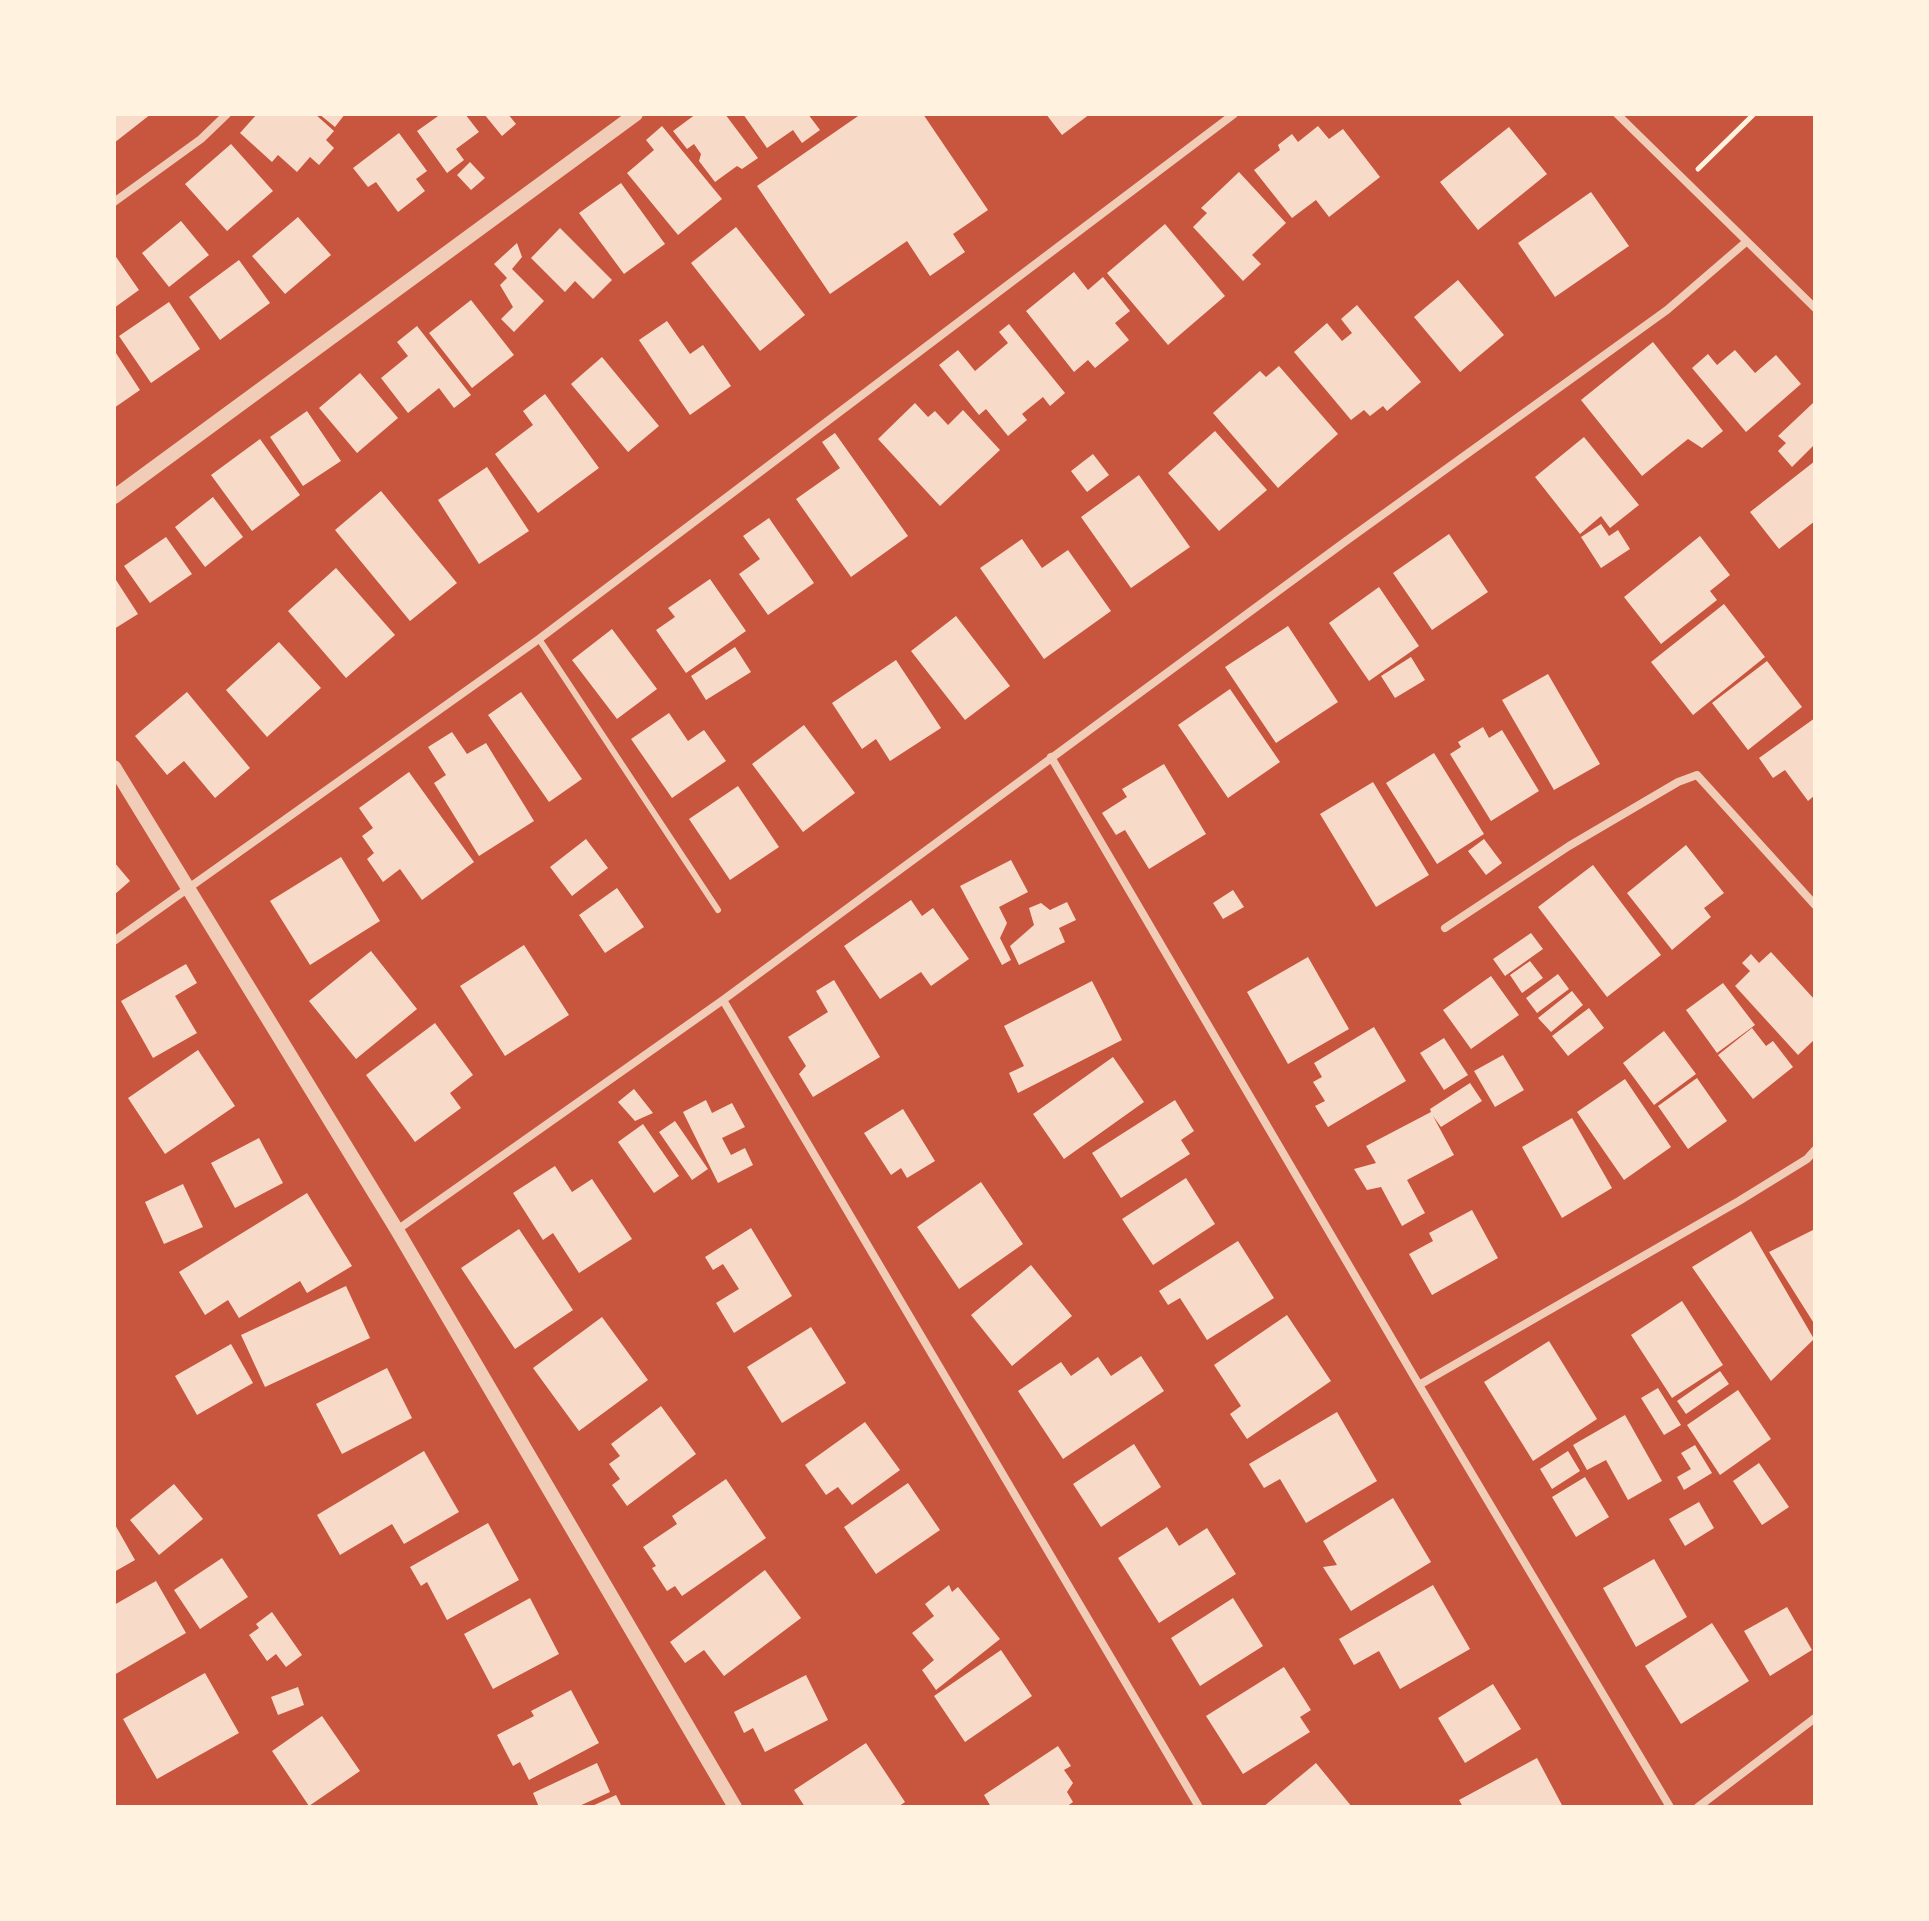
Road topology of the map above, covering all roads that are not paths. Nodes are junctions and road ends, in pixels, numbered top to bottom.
1 (227, 114) edge
2 (636, 114) edge
3 (1234, 114) edge
4 (1617, 114) edge
5 (114, 202) edge
6 (1746, 242) junction
7 (1815, 308) edge
8 (114, 497) edge
9 (539, 639) junction
10 (1051, 757) junction
11 (114, 767) edge
12 (188, 889) junction
13 (1815, 905) edge
14 (718, 910) dead end
15 (1445, 928) dead end
16 (114, 941) edge
17 (723, 1000) junction
18 (1815, 1150) edge
19 (397, 1230) junction
20 (1419, 1385) junction
21 (1815, 1718) edge
22 (735, 1807) edge
23 (1199, 1807) edge
24 (1670, 1807) edge
25 (1698, 1807) edge

1 - 5 street
2 - 8 street
3 - 9 street
4 - 6 street
6 - 7 street
6 - 10 street
9 - 12 street
9 - 14 lane
10 - 17 street
10 - 20 street
11 - 12 street
12 - 16 street
12 - 19 street
13 - 15 street
17 - 19 street
17 - 23 street
18 - 20 street
19 - 22 street
20 - 24 street
21 - 25 street

